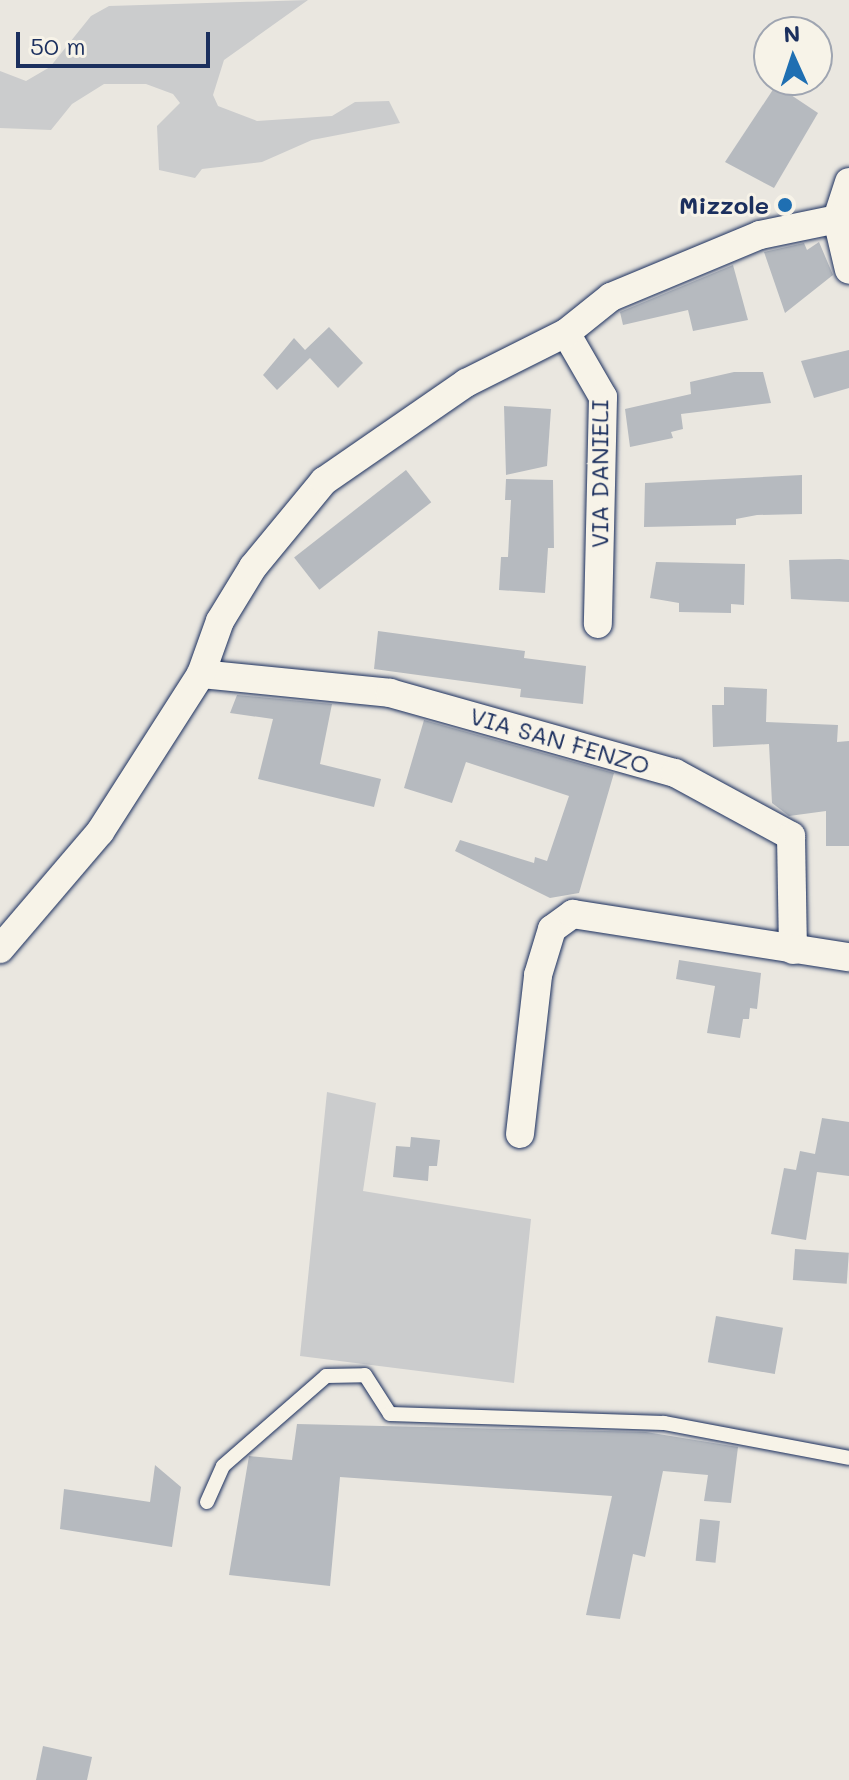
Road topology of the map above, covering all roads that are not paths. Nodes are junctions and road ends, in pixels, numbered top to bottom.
1 (849, 182) edge
2 (837, 219) junction
3 (849, 270) edge
4 (566, 333) junction
5 (598, 624) dead end
6 (201, 674) junction
7 (0, 949) edge
8 (793, 950) junction
9 (849, 957) edge
10 (520, 1134) dead end
11 (849, 1458) edge
12 (207, 1502) dead end

1 - 2 street
2 - 3 street
2 - 4 street
4 - 5 street, VIA DANIELI
4 - 6 street
6 - 7 street
6 - 8 street, VIA SAN FENZO
8 - 9 street
8 - 10 street
11 - 12 lane

